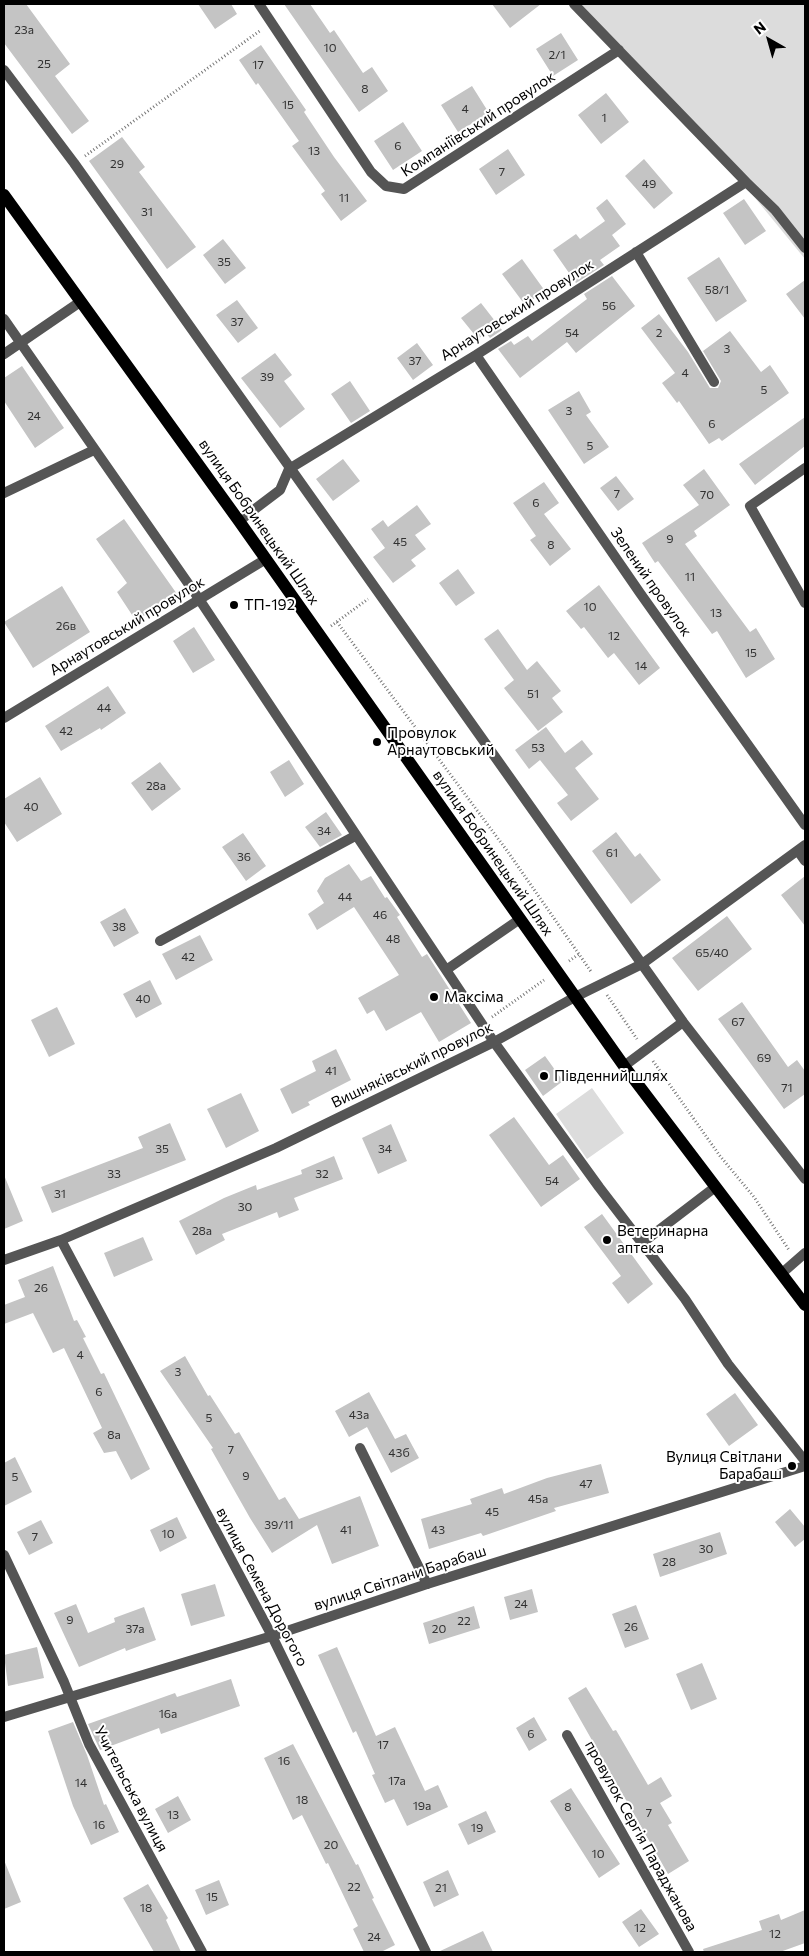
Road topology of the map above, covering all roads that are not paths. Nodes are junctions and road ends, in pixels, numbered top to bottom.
1 (260, 4) edge
2 (574, 4) edge
3 (620, 50) junction
4 (4, 70) edge
5 (746, 182) junction
6 (4, 195) edge
7 (805, 248) edge
8 (636, 252) junction
9 (80, 302) junction
10 (4, 319) edge
11 (19, 343) junction
12 (4, 354) edge
13 (476, 354) junction
14 (714, 382) dead end
15 (94, 450) junction
16 (805, 468) edge
17 (289, 469) junction
18 (4, 493) edge
19 (239, 521) junction
20 (266, 559) junction
21 (199, 599) junction
22 (805, 602) edge
23 (4, 718) edge
24 (805, 825) edge
25 (356, 836) junction
26 (802, 848) edge
27 (805, 861) edge
28 (520, 919) junction
29 (160, 941) dead end
30 (642, 964) junction
31 (446, 970) junction
32 (575, 997) junction
33 (683, 1022) junction
34 (494, 1042) junction
35 (624, 1066) junction
36 (805, 1179) edge
37 (714, 1188) junction
38 (61, 1240) junction
39 (642, 1243) junction
40 (805, 1253) edge
41 (4, 1260) edge
42 (781, 1274) junction
43 (805, 1305) edge
44 (360, 1448) dead end
45 (805, 1461) edge
46 (805, 1466) edge
47 (4, 1554) edge
48 (427, 1584) junction
49 (272, 1636) junction
50 (70, 1696) junction
51 (4, 1717) edge
52 (567, 1735) dead end
53 (202, 1952) edge
54 (426, 1952) edge
55 (689, 1952) edge

1 - 3 street, Компаніївський провулок
2 - 3 street
3 - 5 street
4 - 17 street
5 - 7 street
5 - 8 street, Арнаутовський провулок
6 - 9 main road, вулиця Бобринецький Шлях
8 - 13 street, Арнаутовський провулок
8 - 14 street
9 - 11 street
9 - 19 main road, вулиця Бобринецький Шлях
10 - 11 street
11 - 12 street
11 - 15 street
13 - 17 street, Арнаутовський провулок
13 - 24 street, Зелений провулок
15 - 18 street
15 - 21 street
16 - 22 street
17 - 19 street
17 - 30 street
19 - 20 main road, вулиця Бобринецький Шлях
20 - 21 street, Арнаутовський провулок
20 - 28 main road, вулиця Бобринецький Шлях
21 - 23 street, Арнаутовський провулок
21 - 25 street
25 - 29 street
25 - 31 street
26 - 27 street
26 - 30 street, Вишняківський провулок
28 - 31 street
28 - 32 main road, вулиця Бобринецький Шлях
30 - 32 street, Вишняківський провулок
30 - 33 street
31 - 34 street
32 - 34 street, Вишняківський провулок
32 - 35 main road, вулиця Бобринецький Шлях
33 - 35 street
33 - 36 street
34 - 38 street, Вишняківський провулок
34 - 39 street
35 - 37 main road, вулиця Бобринецький Шлях
37 - 39 street
37 - 42 main road, вулиця Бобринецький Шлях
38 - 41 street, Вишняківський провулок
38 - 49 street, вулиця Семена Дорогого
39 - 45 street
40 - 42 street
42 - 43 main road, вулиця Бобринецький Шлях
44 - 48 street
46 - 48 street, вулиця Світлани Барабаш
47 - 50 street, Учительська вулиця
48 - 49 street, вулиця Світлани Барабаш
49 - 50 street, вулиця Світлани Барабаш
49 - 54 street, вулиця Семена Дорогого
50 - 51 street, вулиця Світлани Барабаш
50 - 53 street, Учительська вулиця
52 - 55 street, провулок Сергія Параджанова

